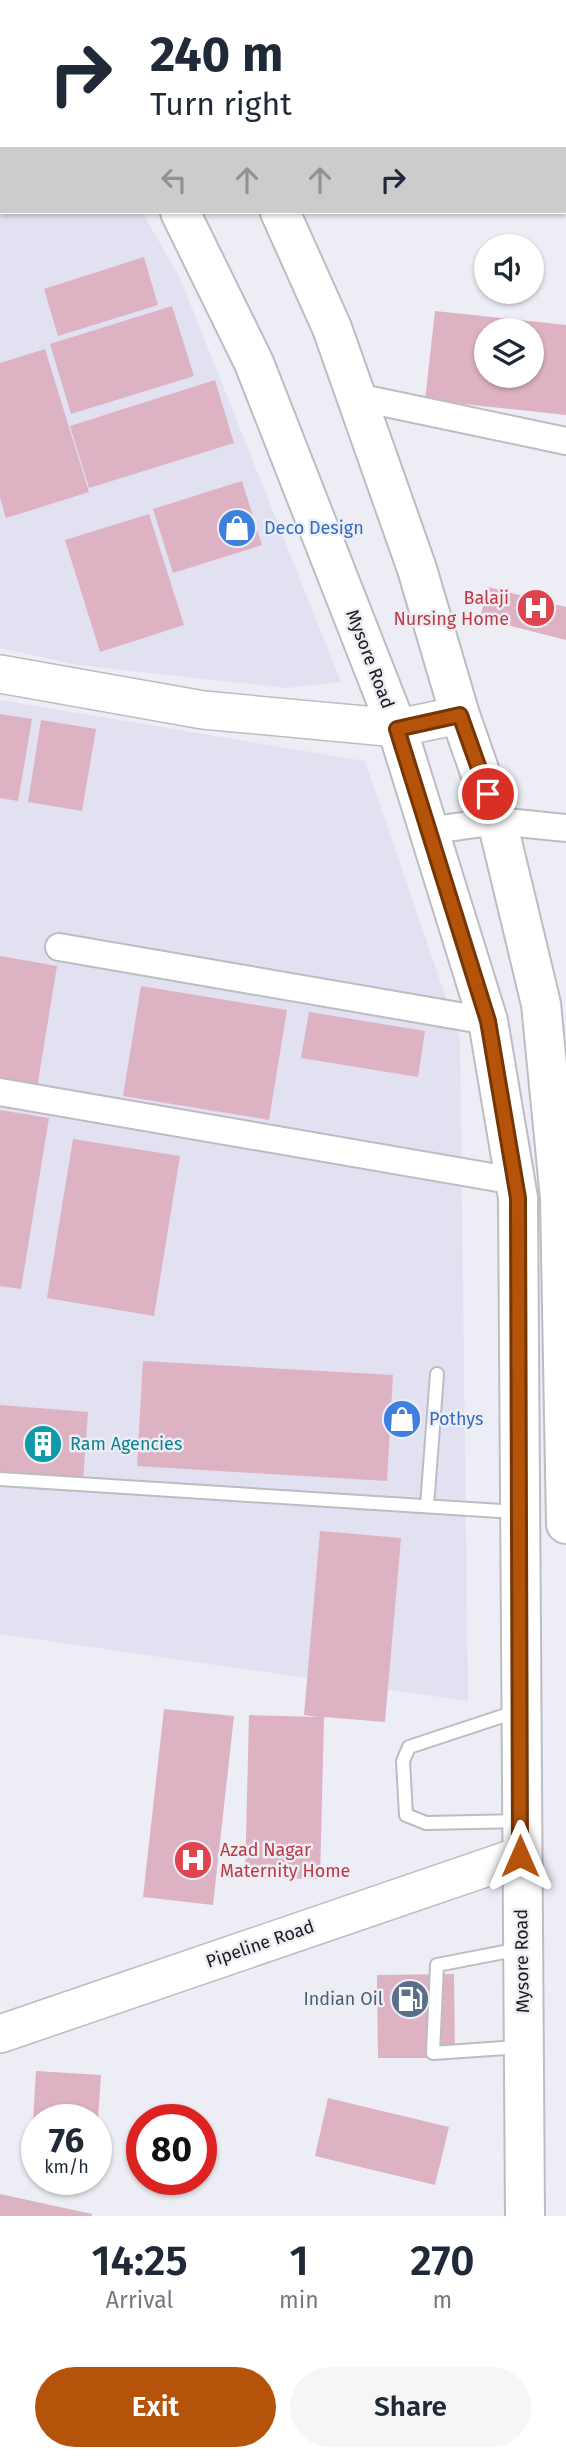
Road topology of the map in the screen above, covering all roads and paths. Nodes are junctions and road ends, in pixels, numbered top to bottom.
1 (181, 214) edge
2 (281, 214) edge
3 (357, 397) junction
4 (566, 441) edge
5 (0, 674) edge
6 (460, 715) junction
7 (397, 729) junction
8 (497, 821) junction
9 (566, 828) edge
10 (427, 831) junction
11 (59, 947) dead end
12 (488, 1021) junction
13 (0, 1092) edge
14 (515, 1181) junction
15 (437, 1374) dead end
16 (0, 1479) edge
17 (427, 1506) junction
18 (520, 1512) junction
19 (566, 1524) edge
20 (520, 1710) junction
21 (520, 1838) junction
22 (522, 1949) junction
23 (0, 2034) edge
24 (523, 2047) junction
25 (525, 2216) edge

1 - 7 highway, Mysore Road
2 - 3 highway
3 - 4 street
3 - 6 highway
5 - 7 street
6 - 7 street
6 - 8 highway
7 - 10 highway, Mysore Road
8 - 9 street
8 - 10 street
8 - 19 highway
10 - 12 highway, Mysore Road
11 - 12 street
12 - 14 highway, Mysore Road
13 - 14 street
14 - 18 highway, Mysore Road
15 - 17 lane
16 - 17 lane
17 - 18 lane
18 - 20 highway, Mysore Road
20 - 21 highway, Mysore Road
20 - 21 lane
21 - 22 highway, Mysore Road
21 - 23 street, Pipeline Road
22 - 24 highway, Mysore Road
22 - 24 lane
24 - 25 highway, Mysore Road

